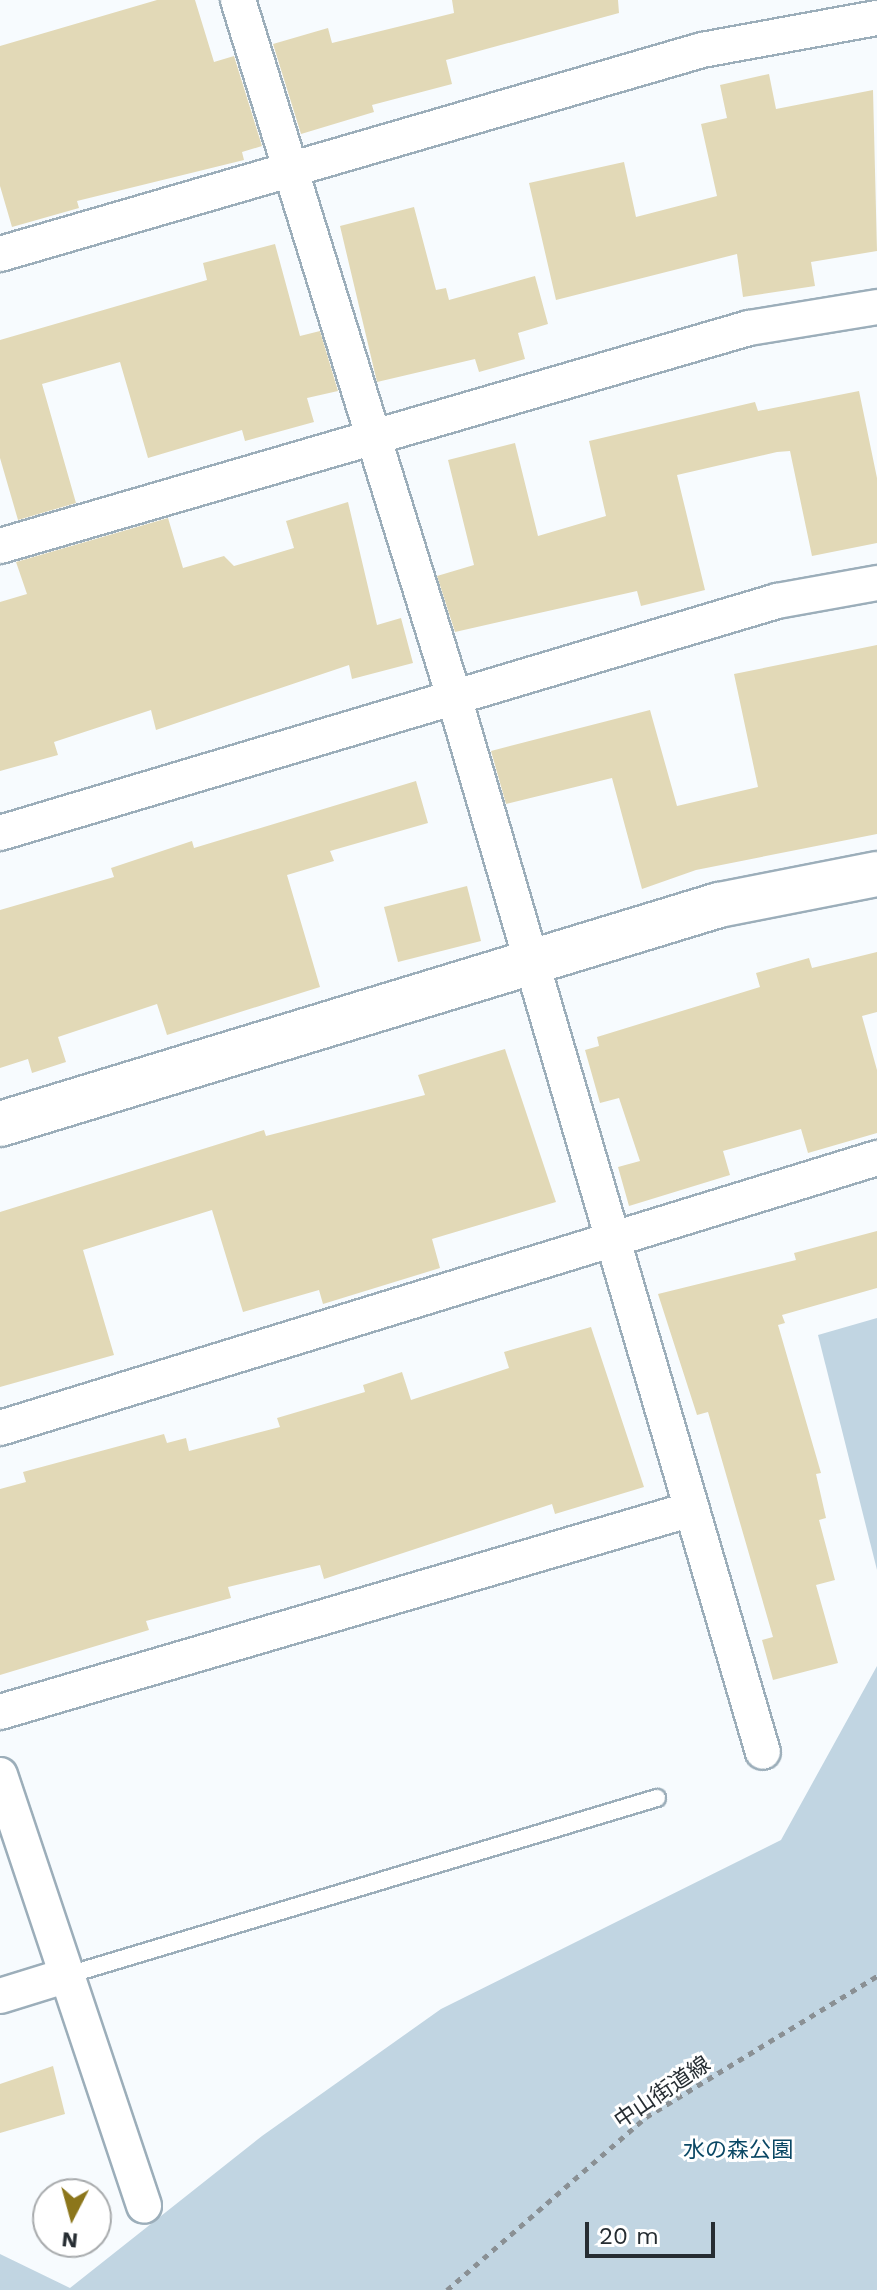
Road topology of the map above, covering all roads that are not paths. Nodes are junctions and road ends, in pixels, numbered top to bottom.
1 (238, 0) edge
2 (877, 18) edge
3 (291, 165) junction
4 (0, 254) edge
5 (877, 307) edge
6 (374, 435) junction
7 (0, 546) edge
8 (877, 583) edge
9 (454, 697) junction
10 (0, 833) edge
11 (877, 874) edge
12 (533, 961) junction
13 (0, 1124) edge
14 (877, 1158) edge
15 (614, 1242) junction
16 (0, 1428) edge
17 (692, 1509) junction
18 (0, 1712) edge
19 (763, 1752) dead end
20 (0, 1775) edge
21 (657, 1798) dead end
22 (68, 1975) junction
23 (0, 1996) edge
24 (144, 2206) dead end

1 - 3 street
2 - 3 street
3 - 4 street
3 - 6 street
5 - 6 street
6 - 7 street
6 - 9 street
8 - 9 street
9 - 10 street
9 - 12 street
11 - 12 street
12 - 13 street
12 - 15 street
14 - 15 street
15 - 16 street
15 - 17 street
17 - 18 street
17 - 19 street
20 - 22 street
21 - 22 lane
22 - 23 street
22 - 24 street

